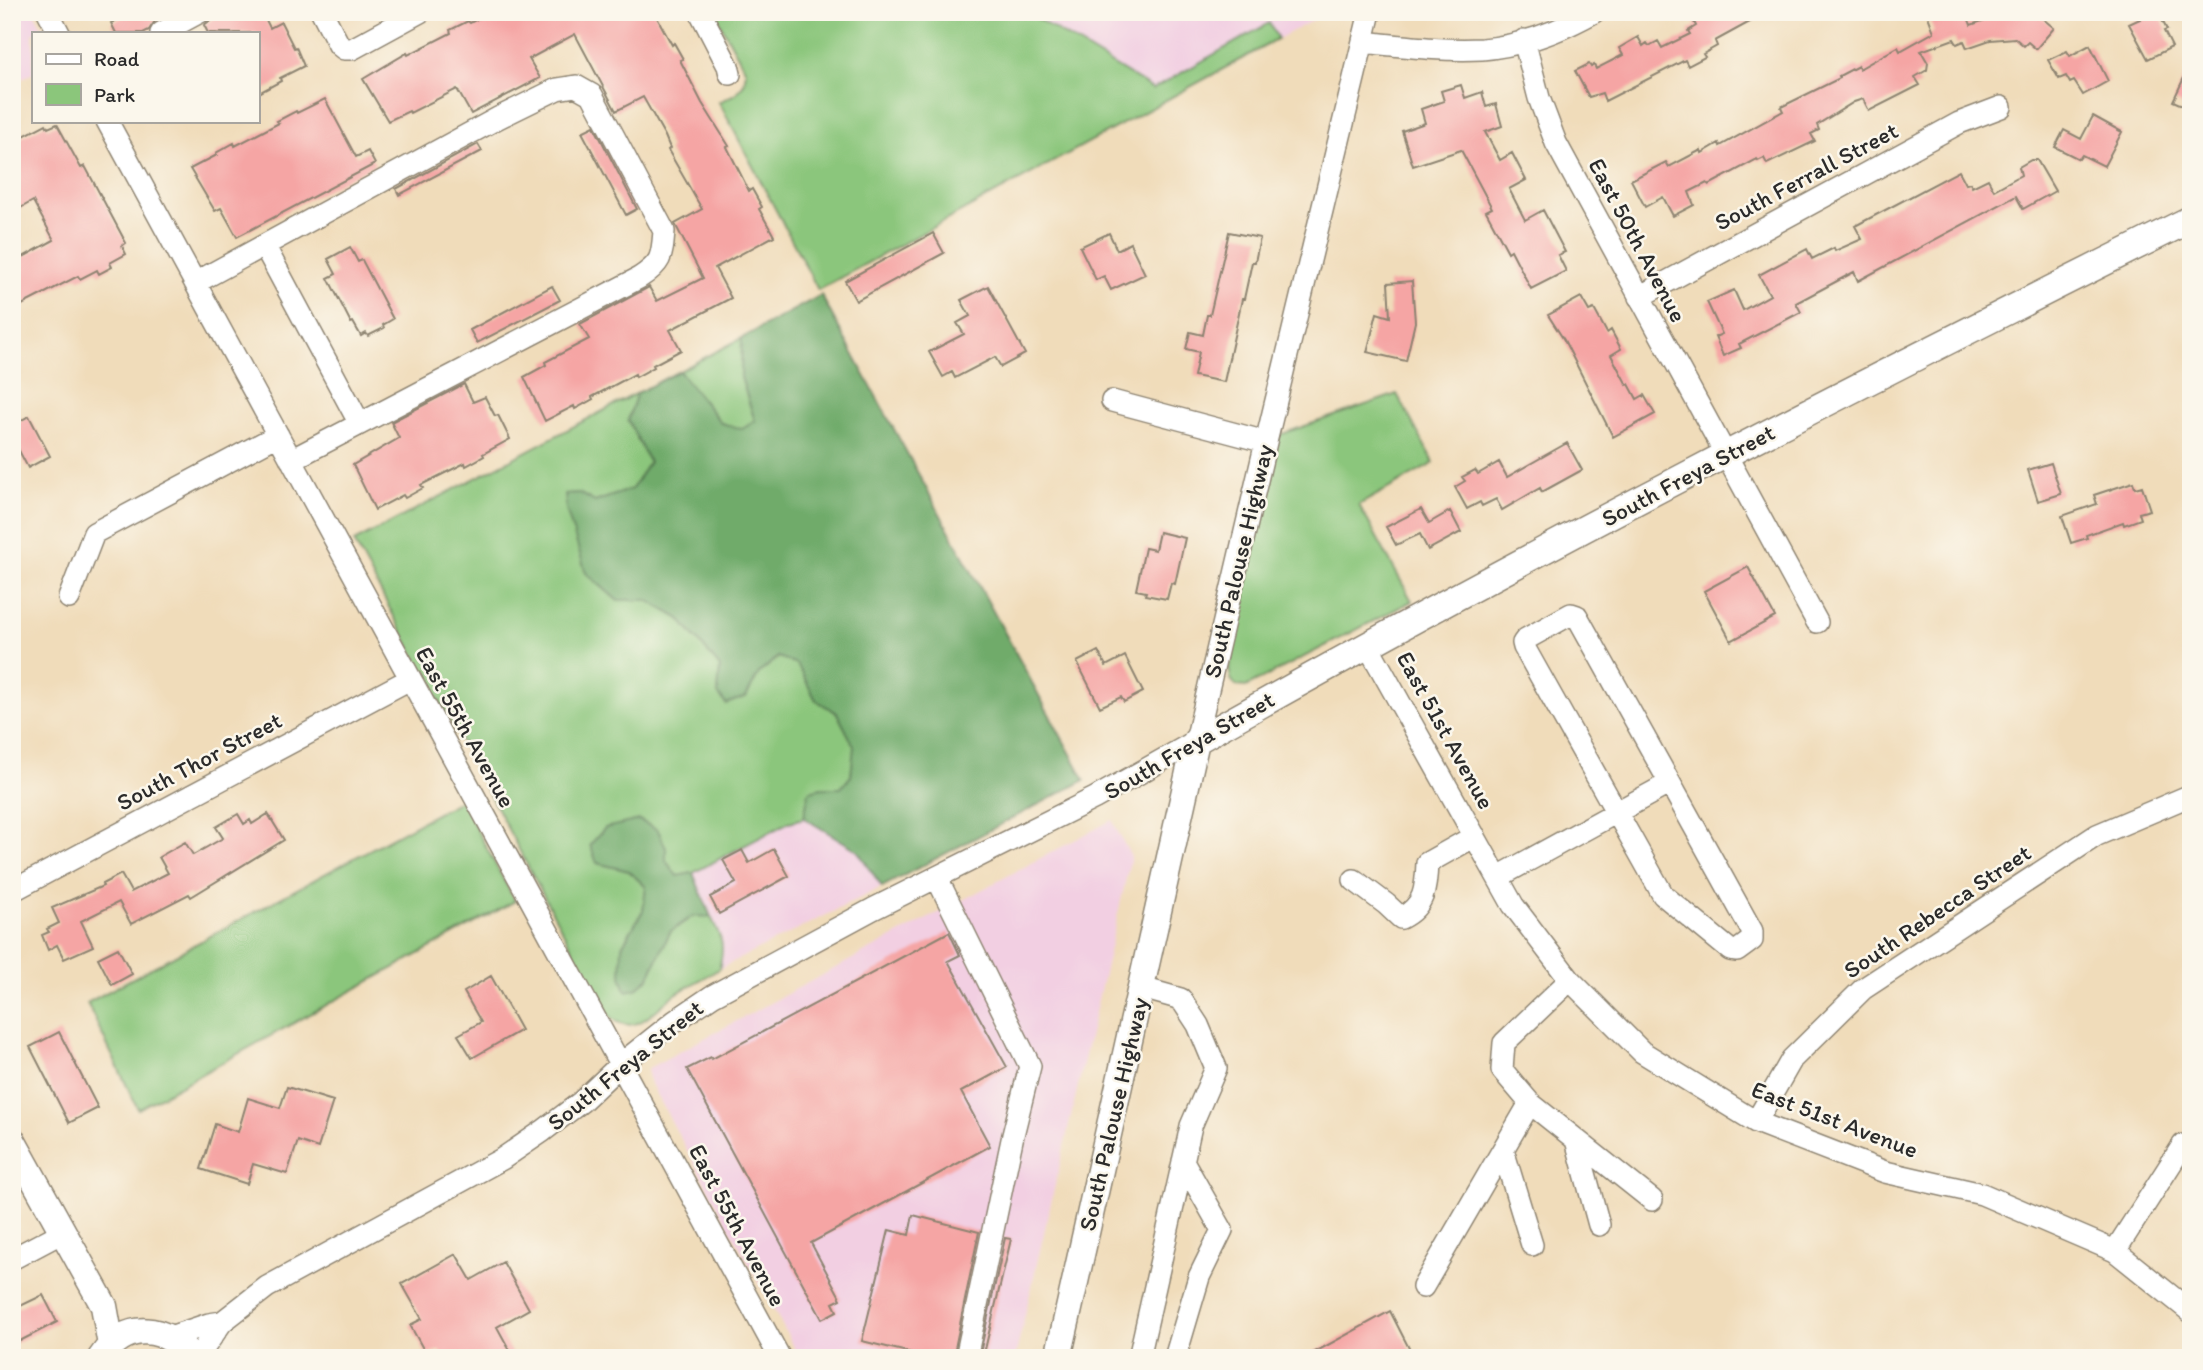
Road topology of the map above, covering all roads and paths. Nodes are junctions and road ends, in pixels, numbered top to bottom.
1 (48, 12) edge
2 (200, 12) edge
3 (322, 12) edge
4 (421, 12) edge
5 (700, 12) edge
6 (1370, 12) edge
7 (1594, 12) edge
8 (58, 32) edge
9 (163, 32) edge
10 (1524, 40) junction
11 (1363, 42) junction
12 (730, 74) dead end
13 (2001, 107) dead end
14 (108, 122) edge
15 (2191, 219) edge
16 (265, 247) junction
17 (195, 284) junction
18 (1639, 297) junction
19 (1112, 401) dead end
20 (360, 424) junction
21 (278, 435) junction
22 (1266, 442) junction
23 (1725, 456) junction
24 (291, 460) junction
25 (69, 598) dead end
26 (1817, 622) dead end
27 (1367, 644) junction
28 (410, 678) junction
29 (1196, 741) junction
30 (1670, 783) junction
31 (2191, 795) edge
32 (1616, 813) junction
33 (1475, 836) junction
34 (1498, 877) junction
35 (937, 878) junction
36 (1354, 880) dead end
37 (12, 891) edge
38 (1570, 980) junction
39 (1142, 988) junction
40 (621, 1065) junction
41 (1530, 1103) junction
42 (1756, 1122) junction
43 (12, 1140) edge
44 (1576, 1140) junction
45 (2183, 1145) dead end
46 (1503, 1150) junction
47 (1183, 1161) junction
48 (1652, 1200) dead end
49 (1599, 1225) dead end
50 (62, 1232) junction
51 (1532, 1245) dead end
52 (2115, 1251) junction
53 (12, 1259) edge
54 (1423, 1287) dead end
55 (2191, 1312) edge
56 (222, 1322) junction
57 (170, 1337) junction
58 (114, 1345) edge
59 (195, 1358) edge
60 (780, 1358) edge
61 (966, 1358) edge
62 (1058, 1358) edge
63 (1139, 1358) edge
64 (1175, 1358) edge

1 - 8 street
2 - 9 street
3 - 4 street
5 - 12 street
6 - 11 street, South Palouse Highway
7 - 10 street
10 - 11 street
10 - 18 street, East 50th Avenue
11 - 22 street, South Palouse Highway
13 - 18 street, South Ferrall Street
14 - 17 street, East 55th Avenue
15 - 23 main road, South Freya Street
16 - 17 street
16 - 20 street
16 - 20 street
17 - 21 street, East 55th Avenue
18 - 23 street, East 50th Avenue
19 - 22 street
20 - 24 street
21 - 24 street, East 55th Avenue
21 - 25 street
22 - 29 street, South Palouse Highway
23 - 26 street, East 50th Avenue
23 - 27 main road, South Freya Street
24 - 28 street, East 55th Avenue
27 - 29 main road, South Freya Street
27 - 33 street, East 51st Avenue
28 - 37 street, South Thor Street
28 - 40 street, East 55th Avenue
29 - 35 street, South Freya Street
29 - 39 main road, South Palouse Highway
30 - 32 street
30 - 32 street
30 - 32 street
31 - 42 street, South Rebecca Street
32 - 34 street
33 - 34 street, East 51st Avenue
33 - 36 street
34 - 38 street, East 51st Avenue
35 - 40 street, South Freya Street
35 - 61 street
38 - 41 street
38 - 42 street, East 51st Avenue
39 - 47 street
39 - 62 main road, South Palouse Highway
40 - 56 street, South Freya Street
40 - 60 street, East 55th Avenue
41 - 44 street
41 - 46 street
42 - 52 street, East 51st Avenue
43 - 50 main road
44 - 48 street
44 - 49 street
45 - 52 street
46 - 51 street
46 - 54 street
47 - 63 street
47 - 64 street
50 - 53 street
50 - 58 main road
52 - 55 street, East 51st Avenue
56 - 57 street, South Freya Street
56 - 59 street, South Freya Street
57 - 58 main road
57 - 59 main road

